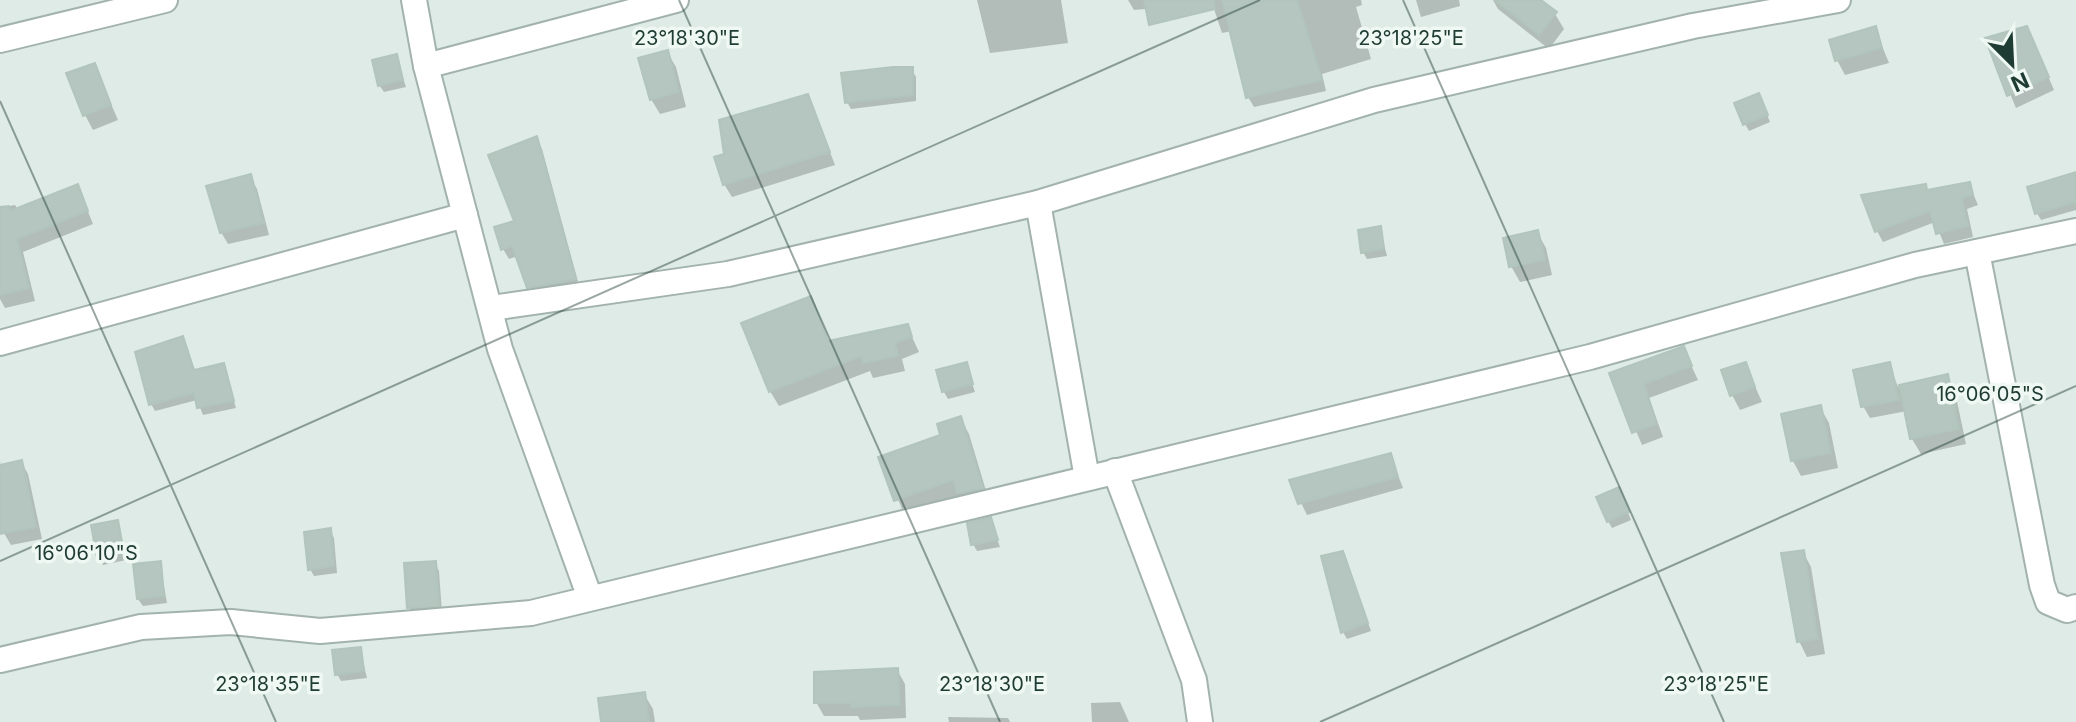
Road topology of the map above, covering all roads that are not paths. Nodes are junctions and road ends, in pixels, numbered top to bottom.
1 (165, 0) edge
2 (414, 0) edge
3 (676, 0) edge
4 (1838, 0) edge
5 (0, 40) edge
6 (426, 66) junction
7 (1038, 203) junction
8 (465, 215) junction
9 (2076, 231) edge
10 (1977, 252) junction
11 (492, 308) junction
12 (0, 343) edge
13 (1115, 471) junction
14 (1087, 478) junction
15 (590, 598) junction
16 (2076, 607) edge
17 (0, 660) edge
18 (1200, 722) edge

1 - 5 street
2 - 6 street
3 - 6 street
4 - 7 street
6 - 8 street
7 - 11 street
7 - 14 street
8 - 11 street
8 - 12 street
9 - 10 street
10 - 13 street
10 - 16 street
11 - 15 street
13 - 14 street
13 - 18 street
14 - 15 street
15 - 17 street

